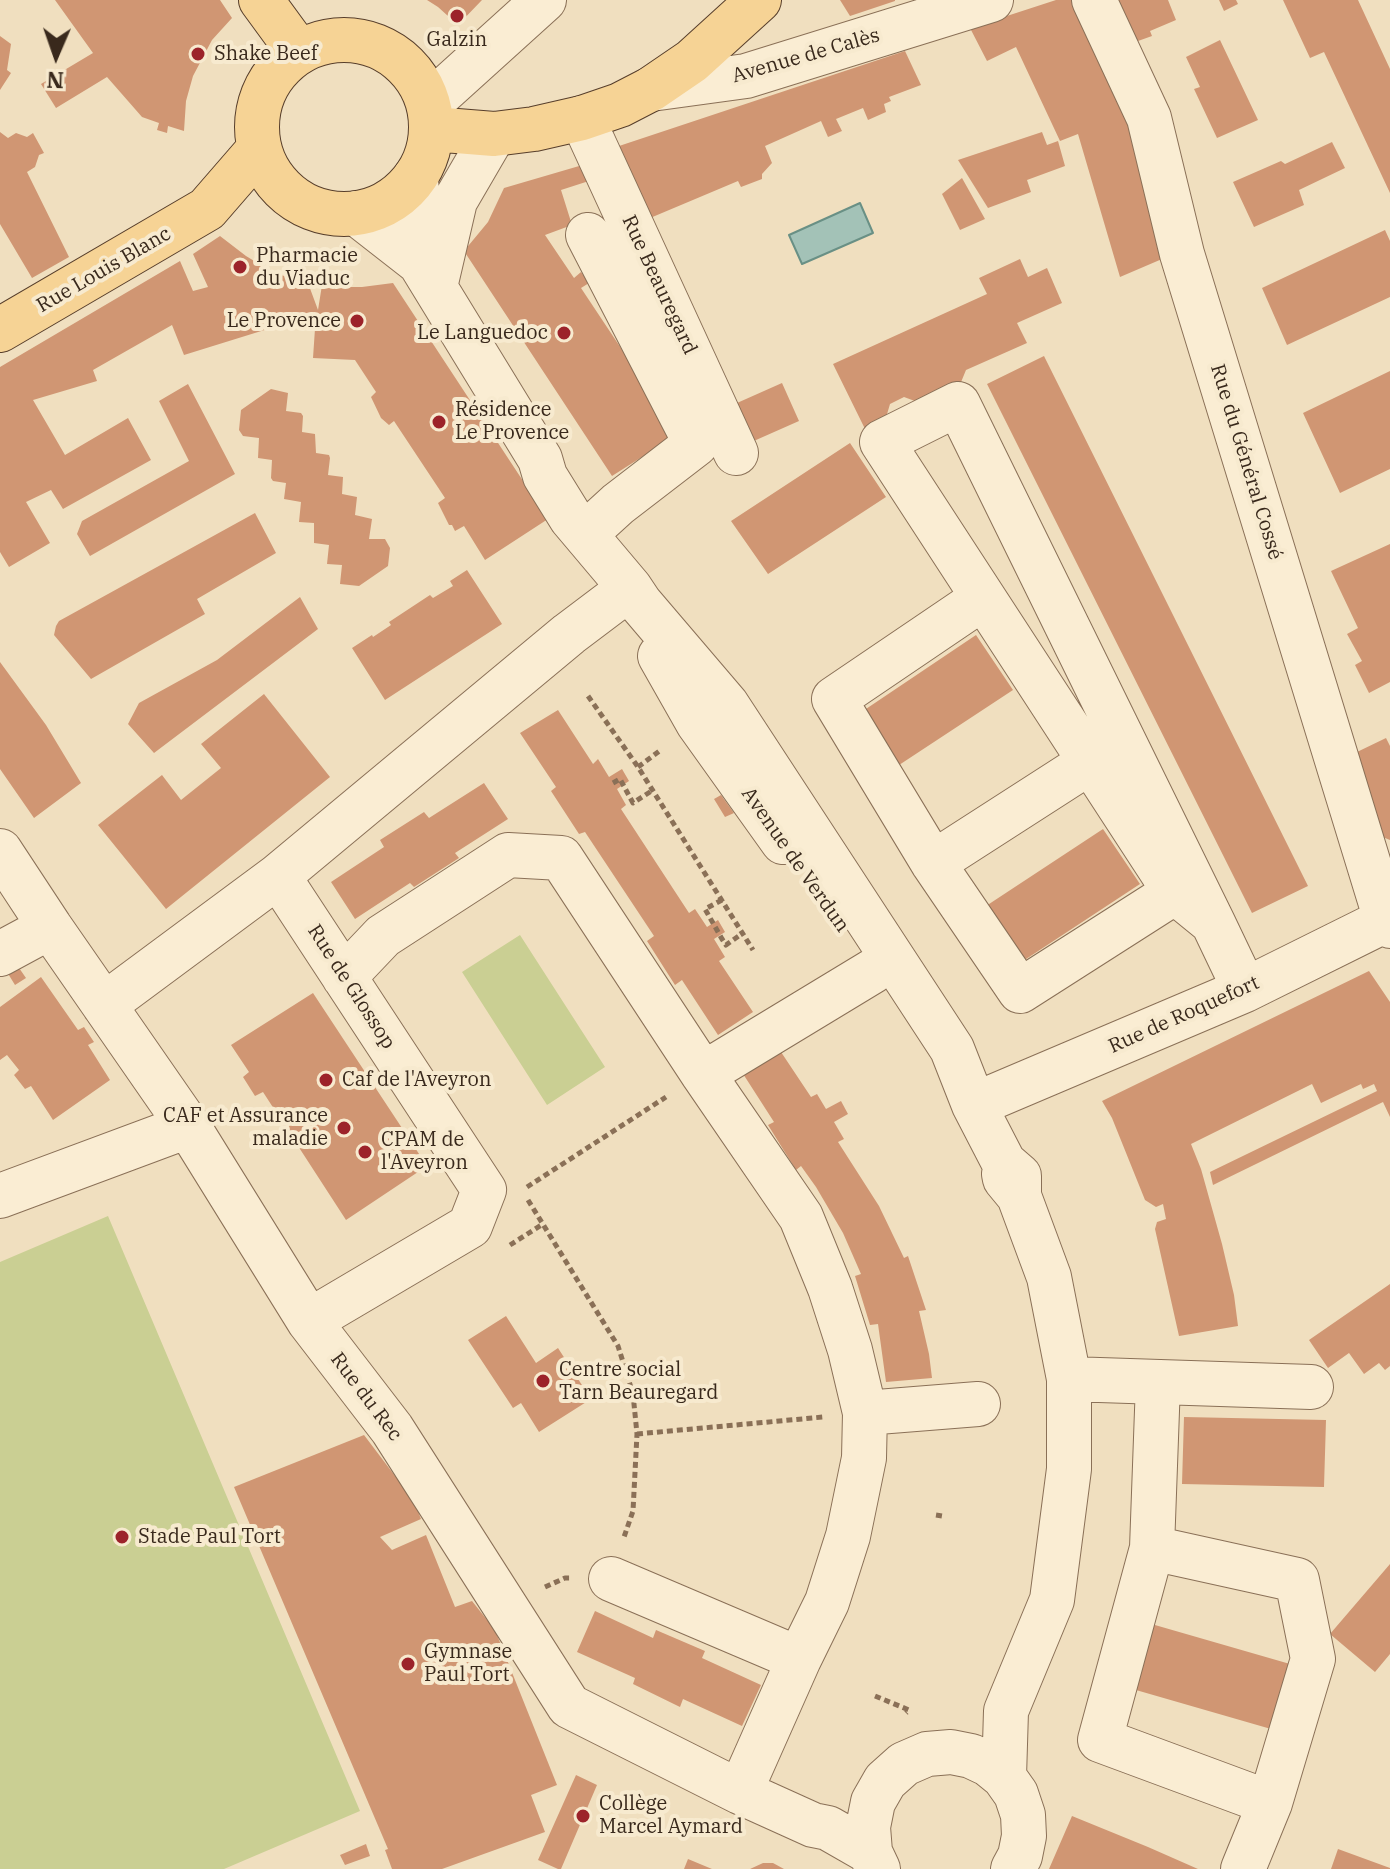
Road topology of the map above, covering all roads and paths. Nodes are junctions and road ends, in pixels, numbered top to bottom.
1 (261, 0) edge
2 (544, 0) edge
3 (759, 0) edge
4 (991, 0) edge
5 (1094, 0) edge
6 (299, 52) junction
7 (651, 89) junction
8 (430, 116) junction
9 (582, 118) junction
10 (494, 134) junction
11 (259, 149) junction
12 (416, 176) junction
13 (289, 195) junction
14 (207, 209) junction
15 (356, 213) junction
16 (588, 235) dead end
17 (428, 275) junction
18 (0, 330) edge
19 (736, 453) dead end
20 (618, 569) junction
21 (983, 598) junction
22 (588, 696) dead end
23 (666, 746) dead end
24 (1090, 762) junction
25 (638, 767) junction
26 (613, 783) dead end
27 (653, 790) junction
28 (0, 851) edge
29 (933, 863) junction
30 (278, 876) junction
31 (1175, 892) junction
32 (722, 900) junction
33 (1389, 921) edge
34 (1213, 923) junction
35 (50, 927) junction
36 (743, 933) junction
37 (753, 950) dead end
38 (0, 954) edge
39 (873, 971) junction
40 (344, 977) junction
41 (1245, 990) junction
42 (104, 1005) junction
43 (703, 1074) junction
44 (974, 1105) junction
45 (188, 1126) junction
46 (0, 1196) edge
47 (543, 1224) junction
48 (503, 1249) dead end
49 (309, 1321) junction
50 (1069, 1379) junction
51 (1158, 1383) junction
52 (1311, 1387) dead end
53 (978, 1404) dead end
54 (865, 1413) junction
55 (637, 1434) junction
56 (1152, 1548) junction
57 (611, 1579) junction
58 (504, 1605) junction
59 (799, 1659) junction
60 (875, 1696) dead end
61 (909, 1710) dead end
62 (1006, 1711) junction
63 (951, 1752) junction
64 (1004, 1777) junction
65 (740, 1792) junction
66 (873, 1802) junction
67 (1270, 1803) junction
68 (828, 1828) junction
69 (874, 1860) edge
70 (1013, 1869) edge
71 (1243, 1869) edge

1 - 6 main road
2 - 8 street
3 - 7 main road
4 - 7 street, Avenue de Calès
5 - 33 street, Rue du Général Cossé
6 - 8 main road
6 - 11 main road
7 - 9 main road, Avenue de Calès
8 - 10 main road, Avenue de Calès
8 - 12 main road
9 - 10 main road, Avenue de Calès
9 - 19 street, Rue Beauregard
10 - 17 street
11 - 13 main road
11 - 14 main road, Rue Louis Blanc
12 - 15 main road
12 - 17 street, Avenue de Verdun
13 - 14 main road, Rue Louis Blanc
13 - 15 main road
14 - 18 main road, Rue Louis Blanc
15 - 17 street, Avenue de Verdun
16 - 20 street
17 - 20 street, Avenue de Verdun
20 - 30 street
20 - 39 street, Avenue de Verdun
20 - 44 street, Avenue de Verdun
21 - 24 street
21 - 29 street
21 - 34 street
22 - 25 path
23 - 25 path
24 - 29 street
24 - 31 street
25 - 27 path
26 - 27 path
27 - 32 path
28 - 35 street, Rue du Rec
29 - 31 street
30 - 40 street, Rue de Glossop
30 - 42 street
31 - 34 street
32 - 36 path
32 - 36 path
33 - 41 street, Rue de Roquefort
34 - 41 street
35 - 38 street
35 - 42 street, Rue du Rec
36 - 37 path
39 - 43 street
39 - 44 street, Avenue de Verdun
40 - 43 street
40 - 49 street, Rue de Glossop
41 - 44 street, Rue de Roquefort
42 - 45 street, Rue du Rec
43 - 47 path
43 - 54 street
44 - 50 street, Avenue de Verdun
45 - 46 street
45 - 49 street, Rue du Rec
47 - 48 path
47 - 55 path
49 - 58 street, Rue du Rec
50 - 51 street
50 - 62 street, Avenue de Verdun
51 - 52 street
51 - 56 street
53 - 54 street
54 - 55 path
54 - 59 street
55 - 57 path
56 - 67 street
56 - 67 street
57 - 58 path
57 - 59 street
58 - 65 street, Rue du Rec
59 - 65 street
60 - 61 path
62 - 63 street
62 - 64 street, Avenue de Verdun
63 - 64 street
63 - 66 street
64 - 70 street
65 - 68 street, Rue du Rec
66 - 68 street
66 - 69 street
67 - 71 street
68 - 69 street, Rue du Rec

